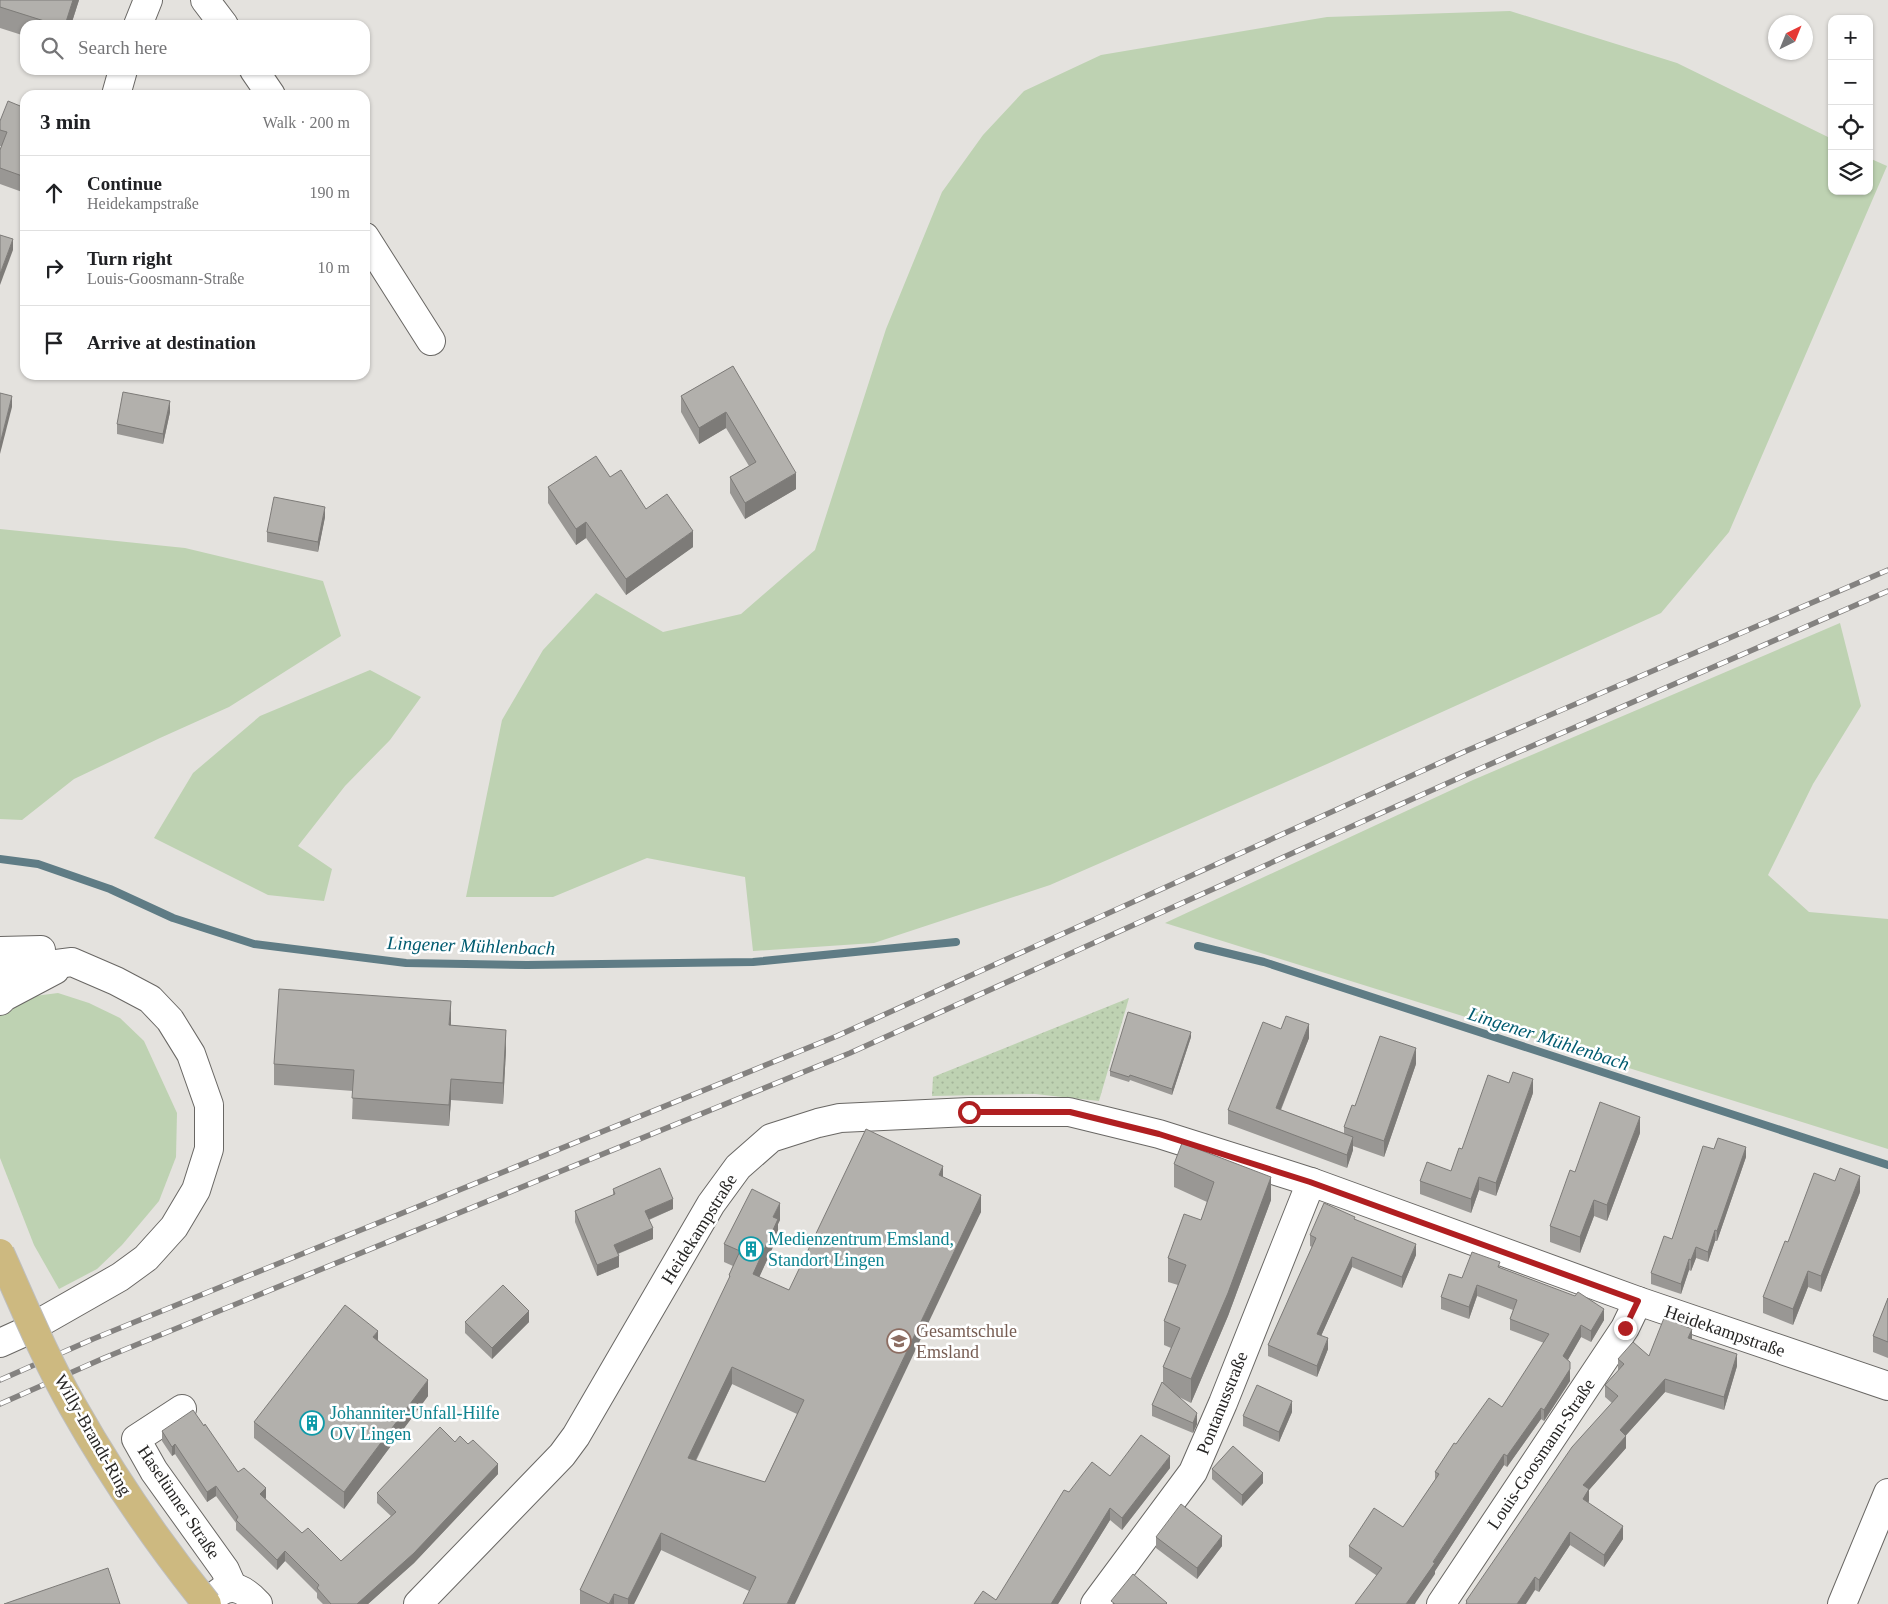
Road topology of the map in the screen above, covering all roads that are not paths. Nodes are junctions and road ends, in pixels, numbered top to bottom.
1 (148, 0) edge
2 (205, 0) edge
3 (140, 20) edge
4 (220, 20) edge
5 (122, 75) edge
6 (257, 75) edge
7 (117, 90) edge
8 (268, 90) edge
9 (370, 245) edge
10 (431, 341) dead end
11 (0, 951) edge
12 (72, 962) junction
13 (0, 971) edge
14 (0, 1001) edge
15 (1310, 1182) junction
16 (0, 1253) edge
17 (1638, 1301) junction
18 (0, 1343) edge
19 (1888, 1386) edge
20 (182, 1409) dead end
21 (1888, 1493) edge
22 (233, 1588) junction
23 (206, 1604) edge
24 (258, 1604) edge
25 (418, 1604) edge
26 (1095, 1604) edge
27 (1441, 1604) edge
28 (1842, 1604) edge

1 - 3 street
2 - 4 street
5 - 7 street
6 - 8 street
9 - 10 street
11 - 12 street
12 - 13 street
12 - 14 street
12 - 18 street
15 - 17 street, Heidekampstraße
15 - 25 street, Heidekampstraße
15 - 26 street, Pontanusstraße
16 - 23 main road, Willy-Brandt-Ring, bridge
17 - 19 street, Heidekampstraße
17 - 27 street, Louis-Goosmann-Straße
20 - 22 street, Haselünner Straße
21 - 28 street
22 - 23 street
22 - 24 street

